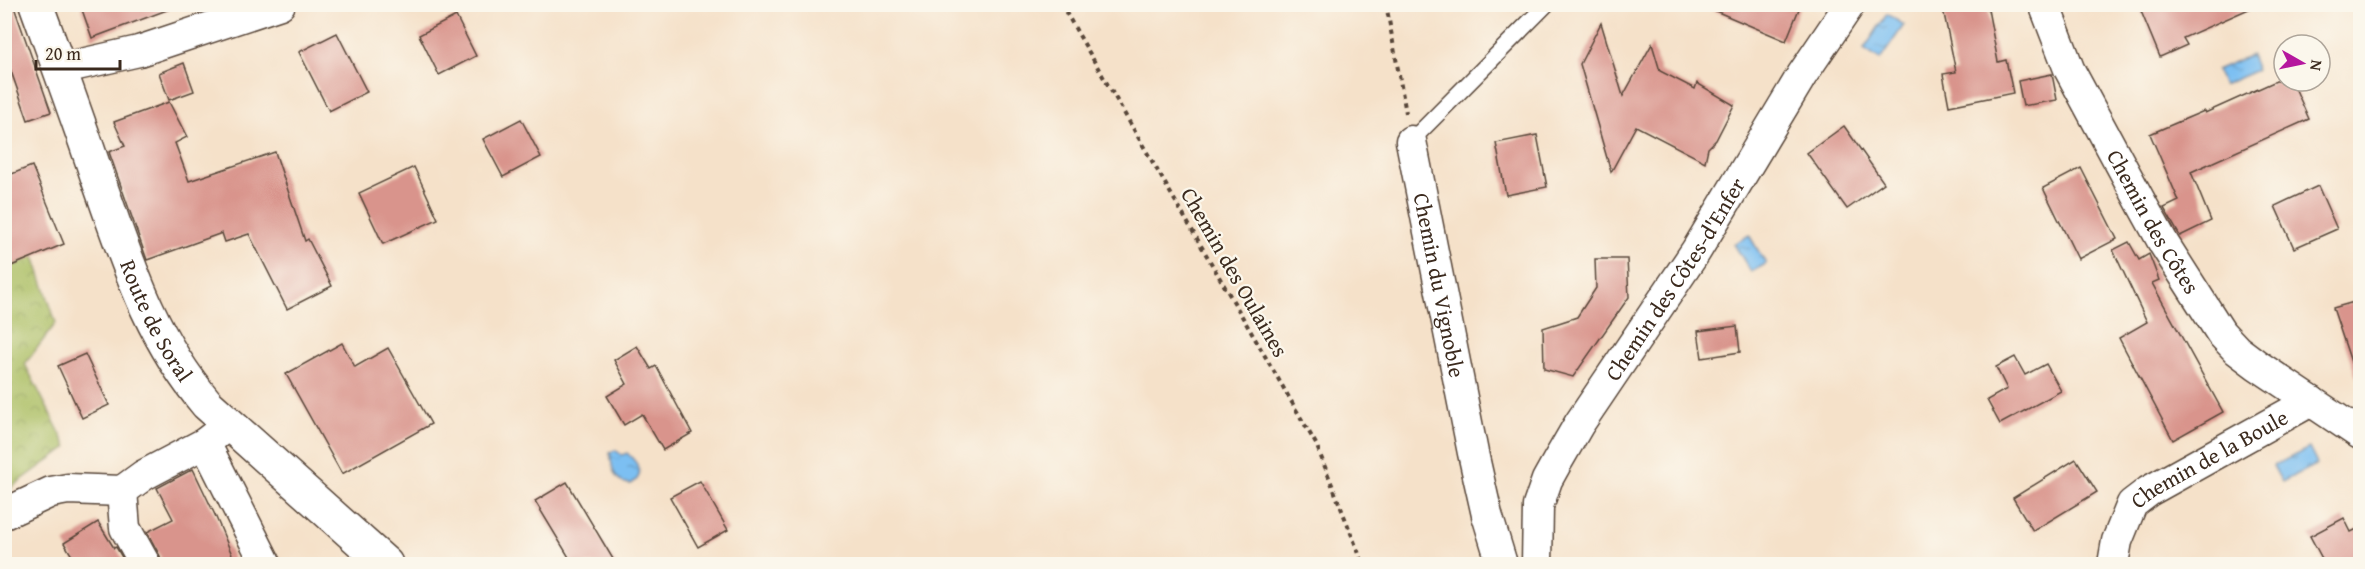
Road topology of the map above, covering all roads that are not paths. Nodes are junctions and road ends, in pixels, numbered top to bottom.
1 (36, 4) edge
2 (280, 4) edge
3 (1547, 4) edge
4 (1850, 4) edge
5 (2044, 4) edge
6 (59, 69) junction
7 (1411, 141) joint
8 (2311, 401) junction
9 (217, 434) junction
10 (2361, 434) edge
11 (123, 491) junction
12 (4, 513) edge
13 (146, 564) edge
14 (266, 564) edge
15 (386, 564) edge
16 (1502, 564) edge
17 (1537, 564) edge
18 (2113, 564) edge

1 - 6 street, Route de Soral
2 - 6 street
3 - 7 lane
4 - 17 street, Chemin des Côtes-d'Enfer
5 - 8 street, Chemin des Côtes
6 - 9 street, Route de Soral
7 - 16 street, Chemin du Vignoble
8 - 10 street, Chemin des Côtes
8 - 18 street, Chemin de la Boule
9 - 11 street
9 - 14 street
9 - 15 street, Route de Soral
11 - 12 street
11 - 13 street

